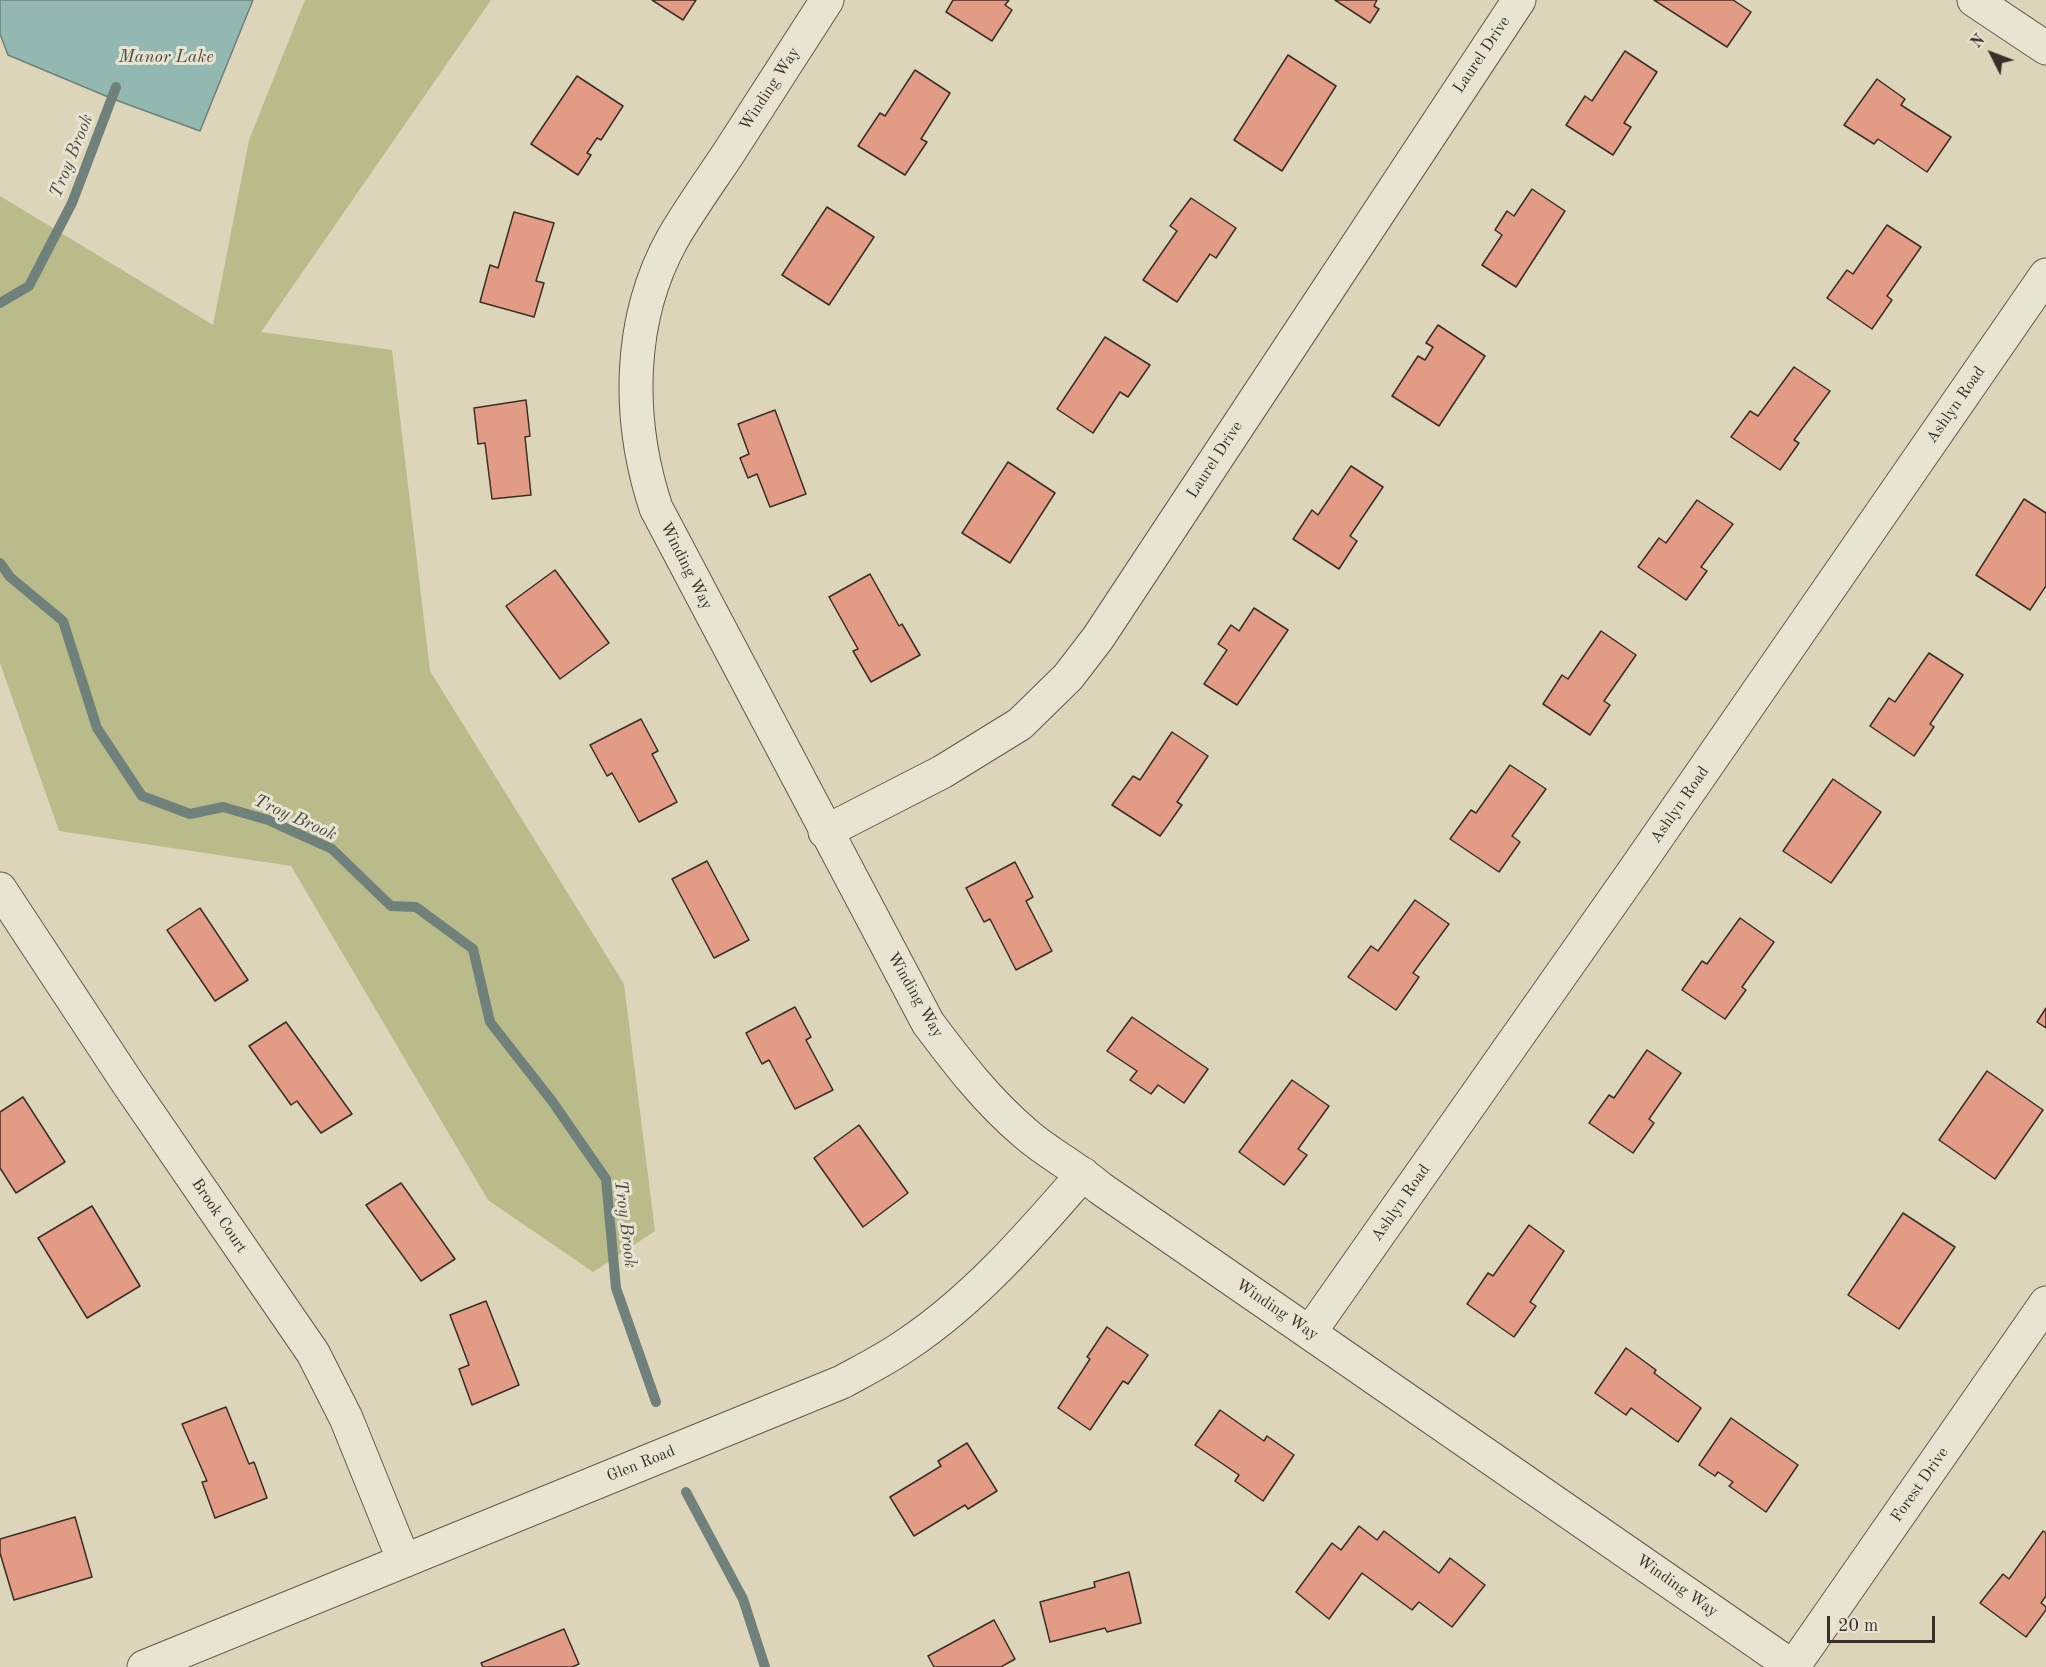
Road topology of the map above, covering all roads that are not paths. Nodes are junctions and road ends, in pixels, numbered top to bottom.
1 (827, 0) edge
2 (1519, 0) edge
3 (1974, 0) edge
4 (2046, 48) edge
5 (2046, 275) edge
6 (825, 832) junction
7 (0, 889) edge
8 (1083, 1174) junction
9 (2046, 1303) edge
10 (1310, 1332) junction
11 (404, 1561) junction
12 (144, 1667) edge
13 (1793, 1667) edge

1 - 6 street, Winding Way
2 - 6 street, Laurel Drive
3 - 4 street
5 - 10 street, Ashlyn Road
6 - 8 street, Winding Way
7 - 11 street, Brook Court
8 - 10 street, Winding Way
8 - 11 street, Glen Road
9 - 13 street, Forest Drive
10 - 13 street, Winding Way
11 - 12 street, Glen Road

